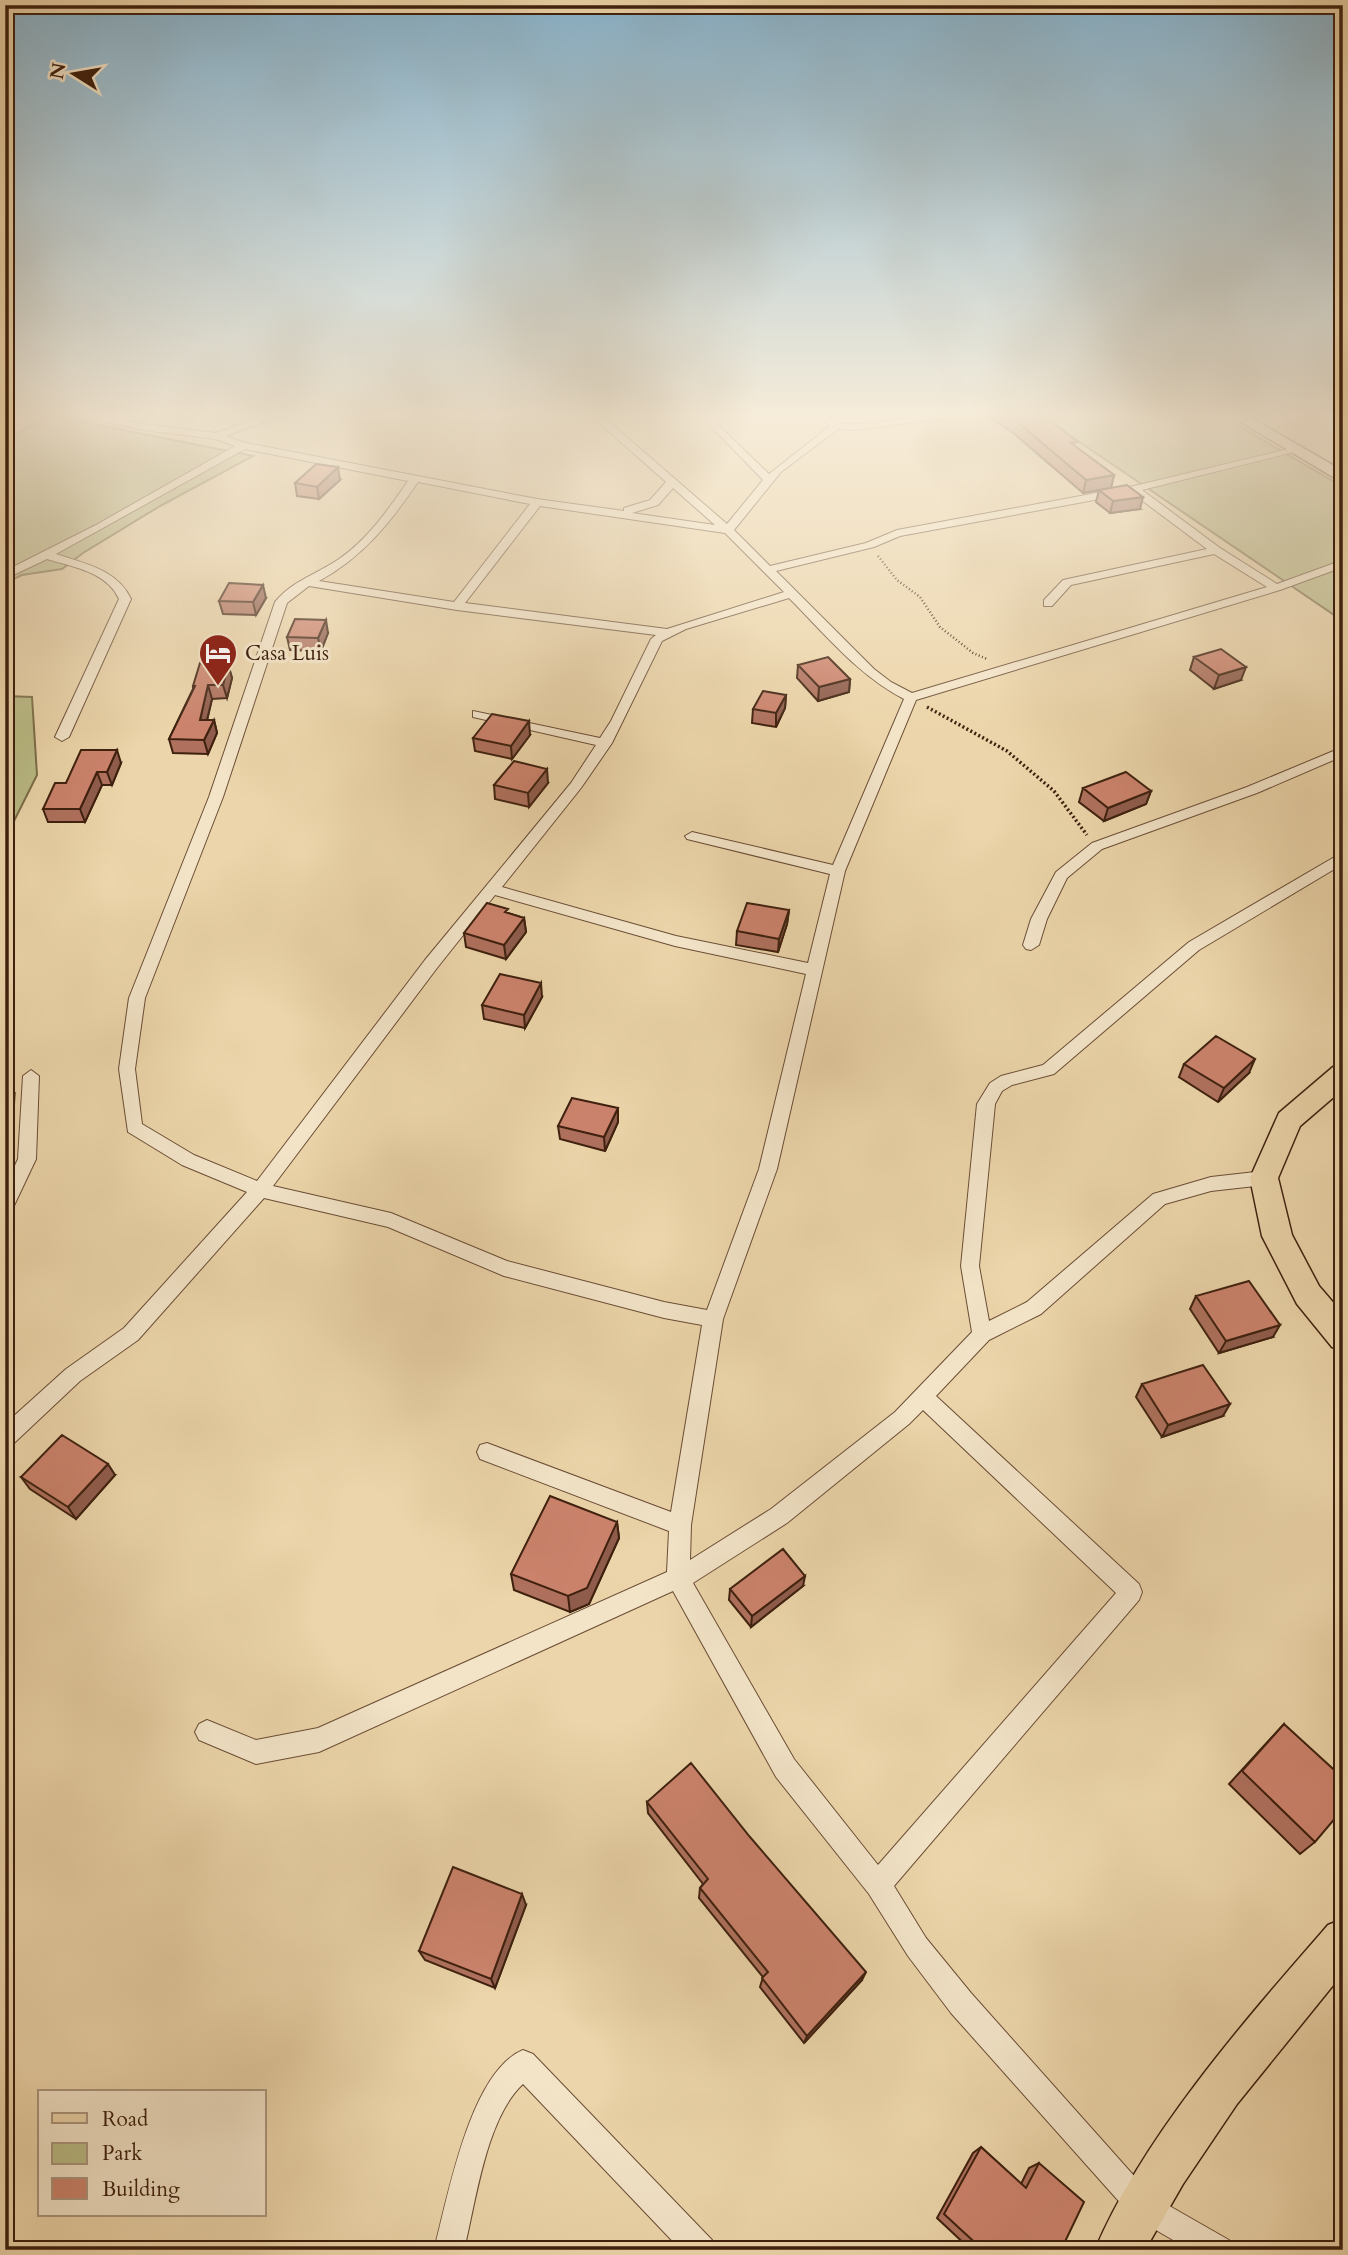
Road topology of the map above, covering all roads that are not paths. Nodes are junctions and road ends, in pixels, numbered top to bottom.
1 (113, 518) edge
2 (388, 518) edge
3 (525, 518) edge
4 (649, 518) edge
5 (715, 518) edge
6 (738, 518) edge
7 (980, 518) edge
8 (1173, 518) edge
9 (728, 530) junction
10 (1216, 550) junction
11 (47, 555) junction
12 (1343, 563) edge
13 (768, 570) junction
14 (5, 576) edge
15 (306, 582) junction
16 (1276, 588) junction
17 (790, 594) junction
18 (1048, 603) dead end
19 (457, 606) junction
20 (665, 632) junction
21 (911, 698) junction
22 (478, 715) dead end
23 (62, 737) dead end
24 (605, 743) junction
25 (1343, 751) edge
26 (692, 836) dead end
27 (1343, 857) edge
28 (838, 871) junction
29 (493, 889) junction
30 (1031, 945) dead end
31 (816, 970) junction
32 (1343, 1074) edge
33 (31, 1076) dead end
34 (1265, 1178) junction
35 (260, 1190) junction
36 (5, 1207) edge
37 (713, 1319) junction
38 (982, 1334) junction
39 (1343, 1337) edge
40 (922, 1396) junction
41 (5, 1438) edge
42 (487, 1452) dead end
43 (680, 1525) junction
44 (678, 1578) junction
45 (207, 1732) dead end
46 (878, 1885) junction
47 (1343, 1940) edge
48 (1142, 2206) junction
49 (449, 2250) edge
50 (702, 2250) edge
51 (1119, 2250) edge
52 (1219, 2250) edge

1 - 11 street
2 - 15 street
3 - 19 street
4 - 9 street
5 - 9 street
6 - 9 street
7 - 13 street
8 - 10 street
9 - 13 street
10 - 16 street
10 - 18 street
11 - 14 street
11 - 23 street
12 - 16 street
13 - 17 street
15 - 19 street
15 - 35 street
16 - 21 street
17 - 20 street
17 - 21 street
19 - 20 street
20 - 24 street
21 - 28 street
22 - 24 street
24 - 29 street
25 - 30 street
26 - 28 street
27 - 38 street
28 - 31 street
29 - 31 street
29 - 35 street
31 - 37 street
32 - 34 main road
33 - 36 street
34 - 38 street
34 - 39 main road
35 - 37 street
35 - 41 street
37 - 43 street
38 - 40 street
40 - 44 street
40 - 46 street
42 - 43 street
43 - 44 street
44 - 45 street
44 - 46 street
46 - 48 street
47 - 48 main road
48 - 51 main road
48 - 52 street
49 - 50 street

